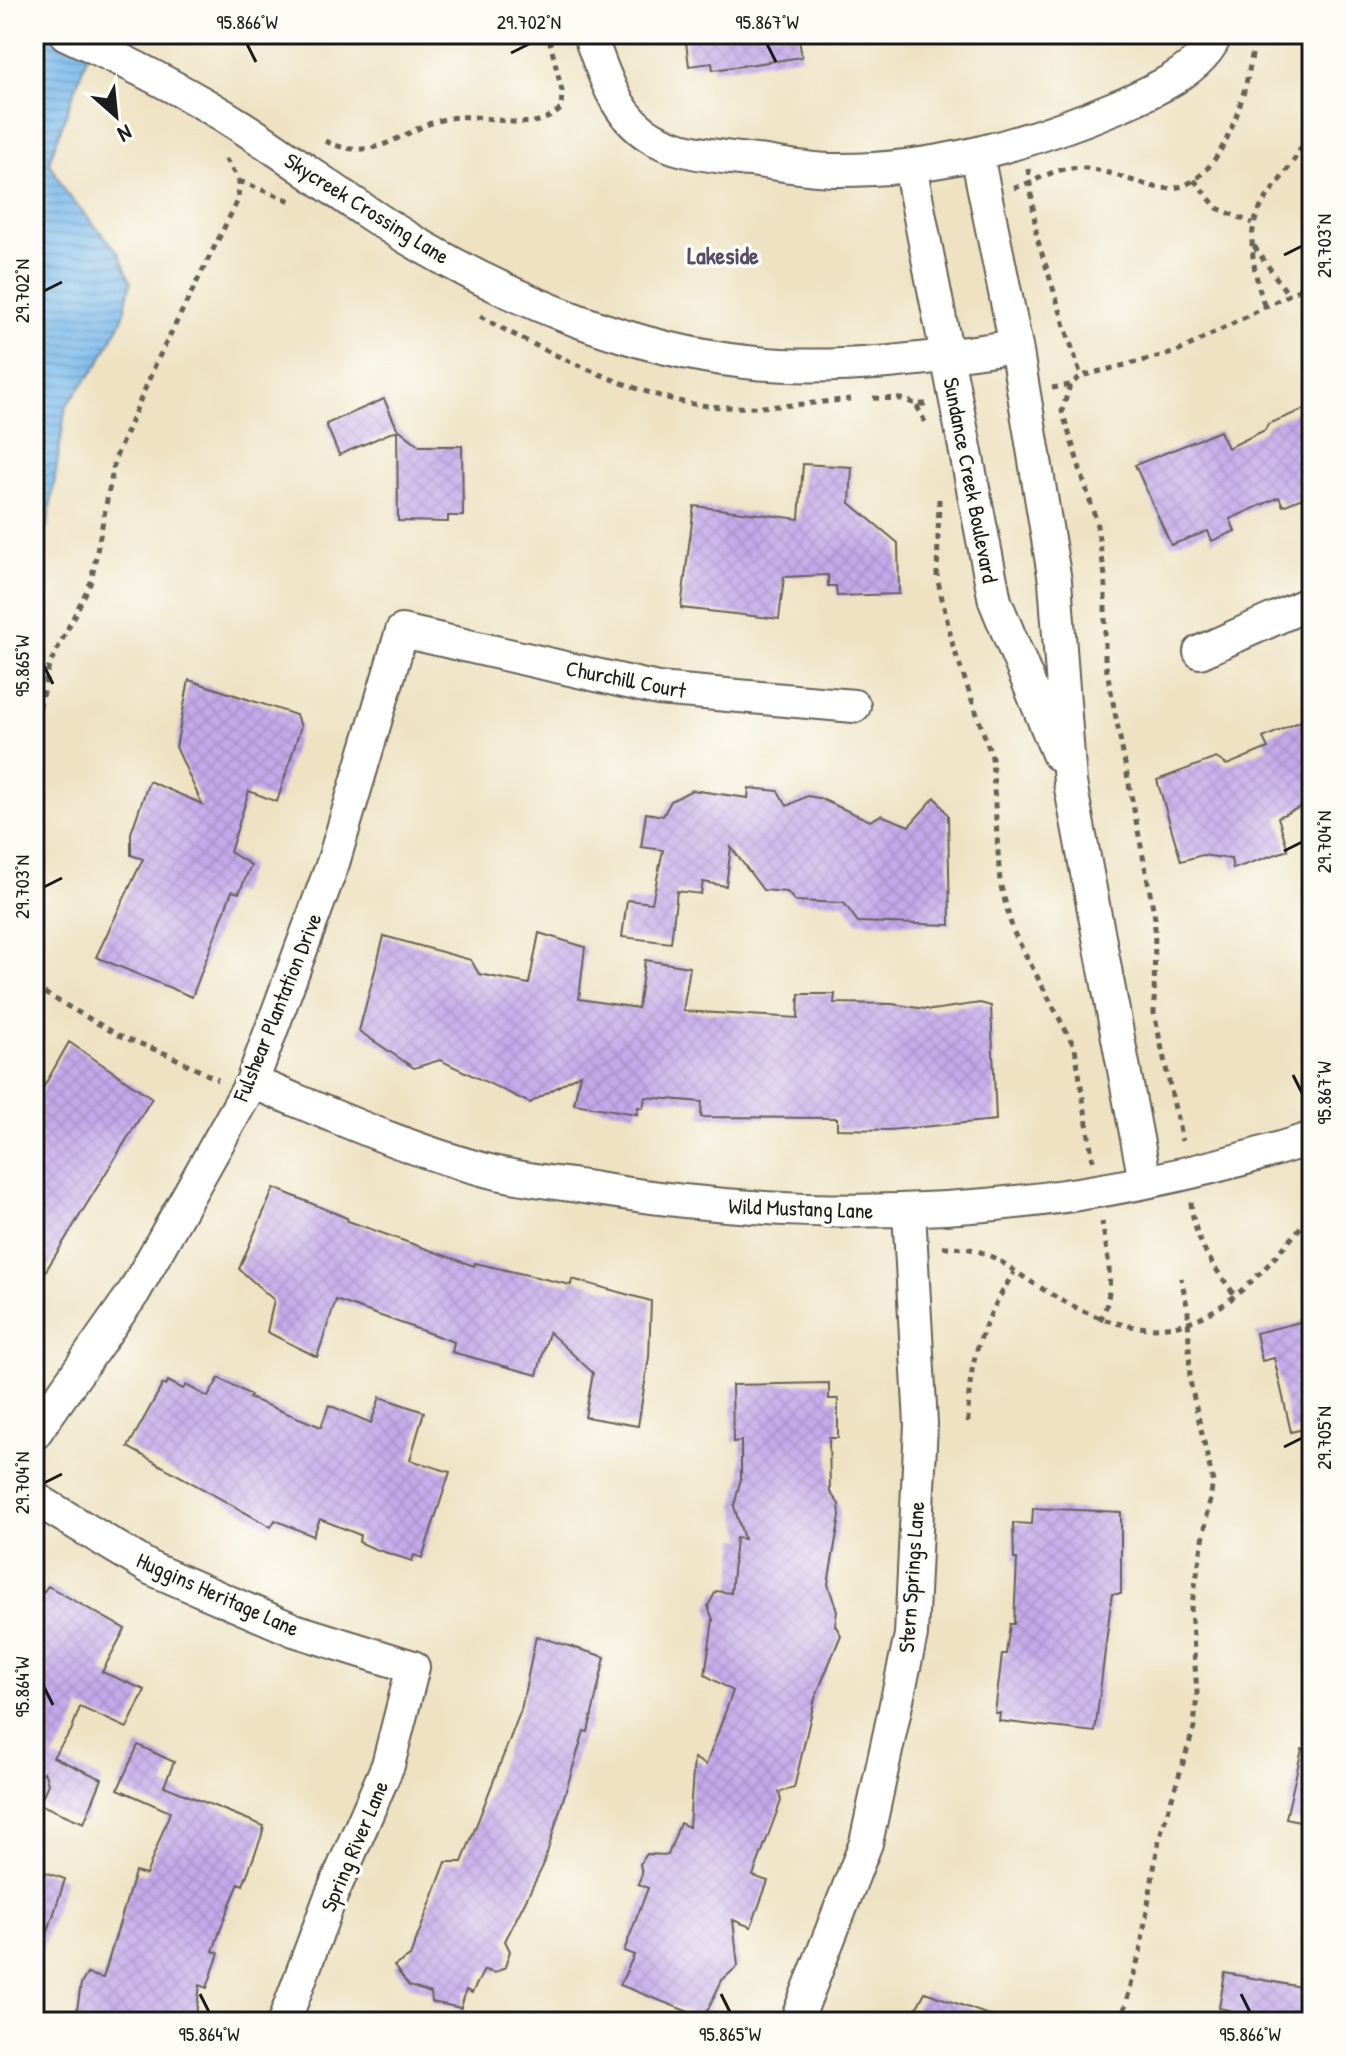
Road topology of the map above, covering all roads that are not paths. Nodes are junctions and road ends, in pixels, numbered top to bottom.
1 (66, 34) edge
2 (589, 34) edge
3 (1216, 34) edge
4 (977, 155) junction
5 (910, 166) junction
6 (1016, 346) junction
7 (946, 357) junction
8 (1312, 602) edge
9 (402, 631) joint
10 (1200, 652) dead end
11 (854, 706) dead end
12 (1070, 783) junction
13 (249, 1088) junction
14 (1312, 1138) edge
15 (1145, 1181) junction
16 (909, 1211) junction
17 (34, 1434) edge
18 (34, 1498) edge
19 (413, 1667) joint
20 (284, 2022) edge
21 (796, 2022) edge

1 - 7 street, Skycreek Crossing Lane
2 - 5 street
3 - 4 street
4 - 5 street
4 - 6 street, Sundance Creek Boulevard
5 - 7 street, Sundance Creek Boulevard
6 - 7 street, Skycreek Crossing Lane
6 - 12 street, Sundance Creek Boulevard
7 - 12 street, Sundance Creek Boulevard
8 - 10 street
9 - 11 street, Churchill Court
9 - 13 street, Fulshear Plantation Drive
12 - 15 street, Sundance Creek Boulevard
13 - 16 street, Wild Mustang Lane
13 - 17 street, Fulshear Plantation Drive
14 - 15 street, Wild Mustang Lane
15 - 16 street, Wild Mustang Lane
16 - 21 street, Stern Springs Lane
18 - 19 street, Huggins Heritage Lane
19 - 20 street, Spring River Lane

